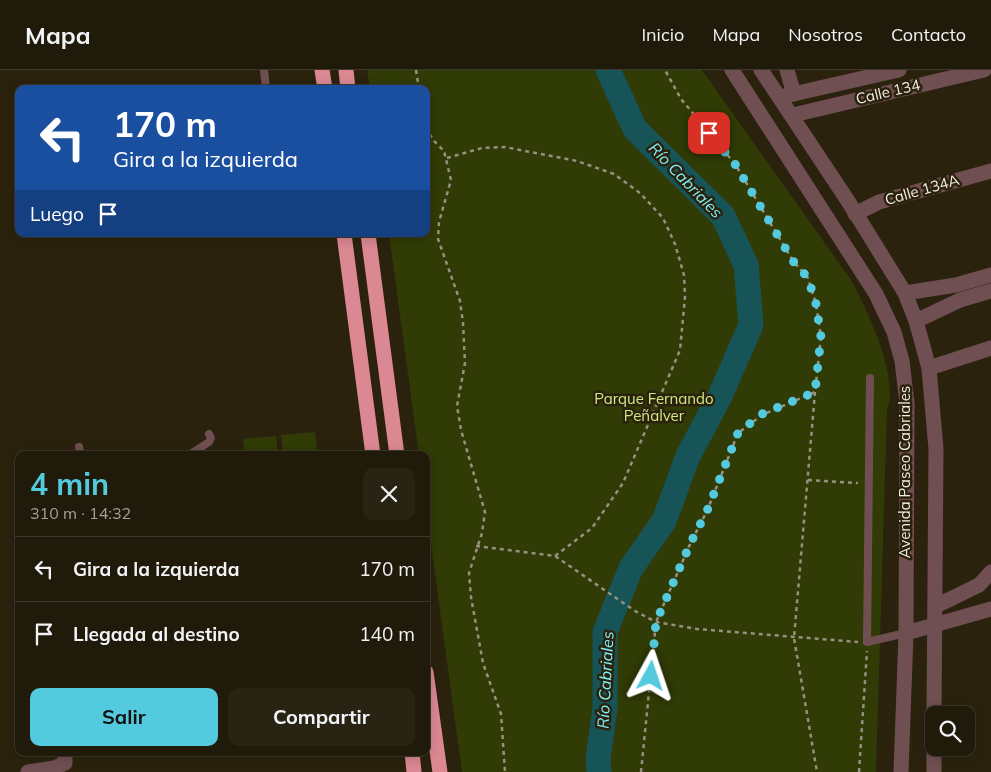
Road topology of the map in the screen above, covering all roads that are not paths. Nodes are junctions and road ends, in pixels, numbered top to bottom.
1 (264, 70) edge
2 (322, 70) edge
3 (346, 70) edge
4 (732, 70) edge
5 (762, 70) edge
6 (787, 70) edge
7 (899, 70) edge
8 (984, 70) edge
9 (266, 85) edge
10 (324, 85) edge
11 (348, 85) edge
12 (787, 96) junction
13 (793, 116) junction
14 (991, 171) edge
15 (855, 214) junction
16 (344, 237) edge
17 (368, 237) edge
18 (991, 275) edge
19 (991, 291) edge
20 (905, 293) junction
21 (916, 321) junction
22 (991, 348) edge
23 (930, 368) junction
24 (870, 378) dead end
25 (209, 434) dead end
26 (195, 451) edge
27 (372, 451) edge
28 (396, 451) edge
29 (991, 572) edge
30 (936, 606) junction
31 (991, 609) edge
32 (936, 625) junction
33 (906, 633) junction
34 (430, 701) edge
35 (934, 706) edge
36 (65, 756) edge
37 (412, 756) edge
38 (934, 756) edge
39 (28, 772) edge
40 (414, 772) edge
41 (440, 772) edge
42 (901, 772) edge
43 (934, 772) edge

1 - 9 lane
2 - 10 highway
3 - 11 highway
4 - 33 street, Avenida Paseo Cabriales
5 - 12 street, Avenida Paseo Cabriales
6 - 12 street
7 - 12 street, Calle 134
8 - 13 street, Calle 134
12 - 13 street, Avenida Paseo Cabriales
13 - 15 street, Avenida Paseo Cabriales
14 - 15 street, Calle 134A
15 - 20 street, Avenida Paseo Cabriales
16 - 27 highway
17 - 28 highway
18 - 20 street
19 - 21 street
20 - 21 street, Avenida Paseo Cabriales
21 - 23 street, Avenida Paseo Cabriales
22 - 23 street
23 - 30 street, Avenida Paseo Cabriales
24 - 33 lane
25 - 26 lane
29 - 30 street
30 - 32 street, Avenida Paseo Cabriales
31 - 32 street
32 - 33 street
32 - 35 street, Avenida Paseo Cabriales
33 - 42 street, Avenida Paseo Cabriales
34 - 41 highway
36 - 39 street
37 - 40 highway
38 - 43 street

